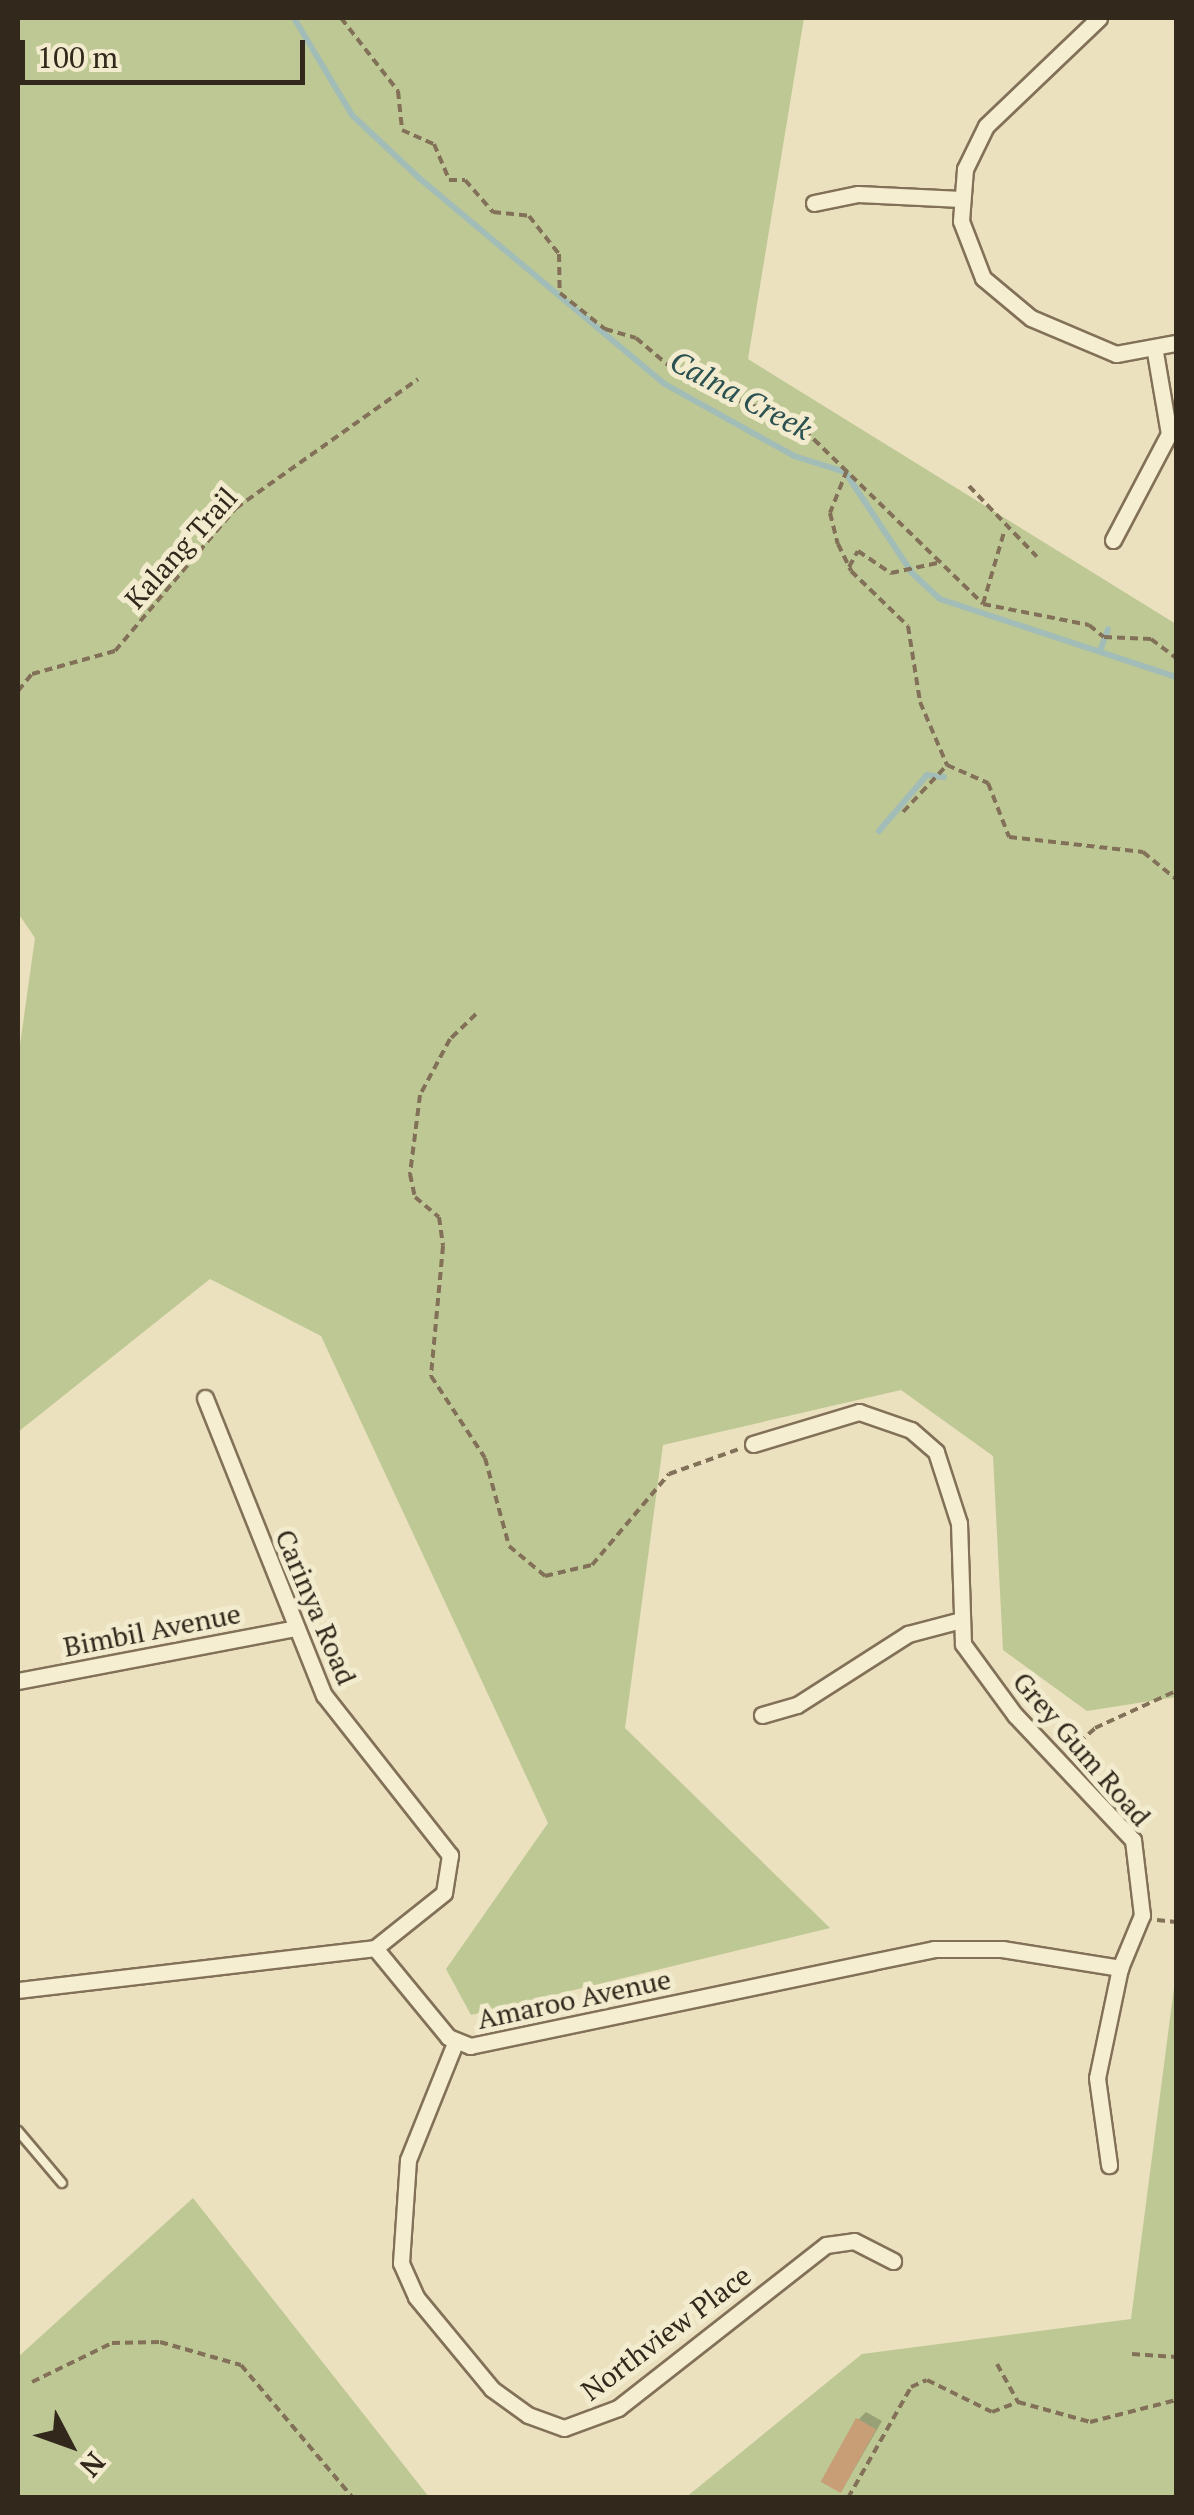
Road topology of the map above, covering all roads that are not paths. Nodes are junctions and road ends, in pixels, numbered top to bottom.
1 (1099, 18) edge
2 (962, 199) junction
3 (814, 203) dead end
4 (1176, 343) edge
5 (1156, 352) junction
6 (1112, 540) dead end
7 (205, 1398) dead end
8 (753, 1444) road end
9 (957, 1622) junction
10 (295, 1628) junction
11 (18, 1681) edge
12 (762, 1715) dead end
13 (374, 1948) junction
14 (1120, 1968) junction
15 (18, 1990) edge
16 (455, 2042) junction
17 (18, 2130) edge
18 (1109, 2165) dead end
19 (62, 2183) dead end
20 (892, 2260) dead end

1 - 2 street
2 - 3 street
2 - 5 street
4 - 5 street
5 - 6 street
7 - 10 street, Carinya Road
8 - 9 street, Grey Gum Road
9 - 12 street
9 - 14 street, Grey Gum Road
10 - 11 street, Bimbil Avenue
10 - 13 street, Carinya Road
13 - 15 street
13 - 16 street, Amaroo Avenue
14 - 16 street, Amaroo Avenue
14 - 18 street, Grey Gum Road
16 - 20 street, Northview Place
17 - 19 lane

